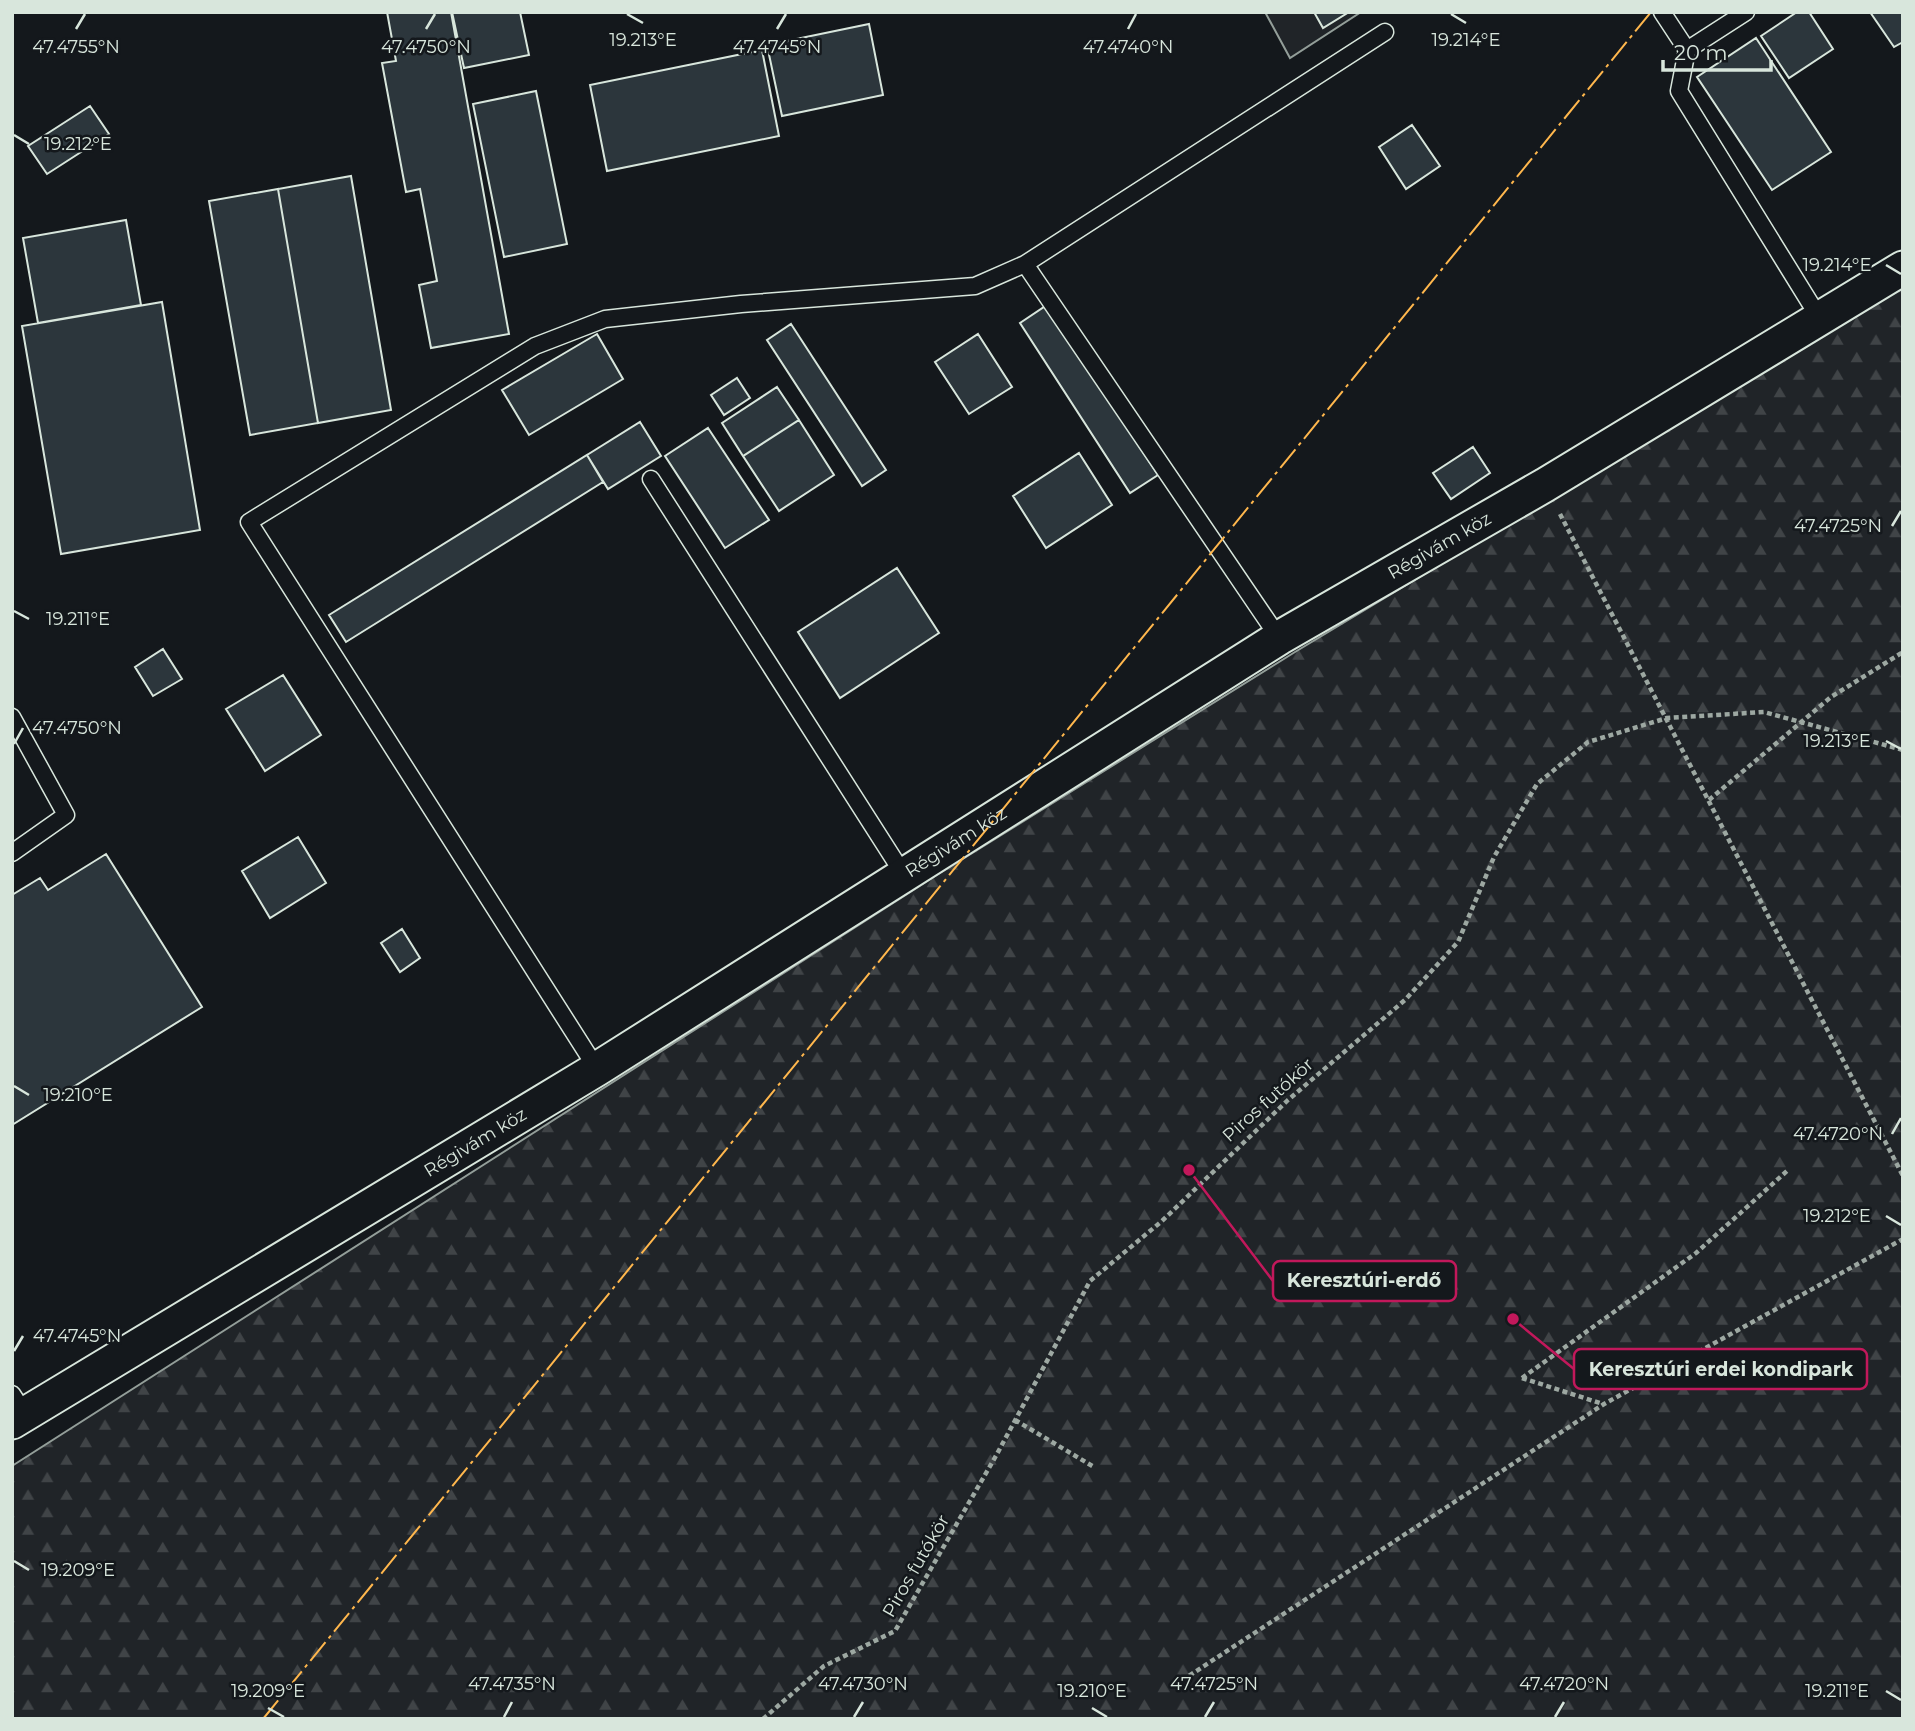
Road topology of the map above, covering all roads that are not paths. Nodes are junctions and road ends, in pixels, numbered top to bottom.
1 (1662, 12) edge
2 (1746, 12) edge
3 (1385, 32) dead end
4 (1687, 50) junction
5 (1025, 264) junction
6 (1903, 268) edge
7 (1820, 319) junction
8 (652, 478) dead end
9 (1279, 638) junction
10 (12, 717) edge
11 (12, 853) edge
12 (904, 875) junction
13 (597, 1069) junction
14 (16, 1410) edge

1 - 4 lane
2 - 4 lane
3 - 5 lane
4 - 7 lane
5 - 9 lane
5 - 13 lane
6 - 7 street, Régivám köz
7 - 9 street, Régivám köz
8 - 12 lane
9 - 12 street, Régivám köz
10 - 11 lane
12 - 13 street, Régivám köz
13 - 14 street, Régivám köz

